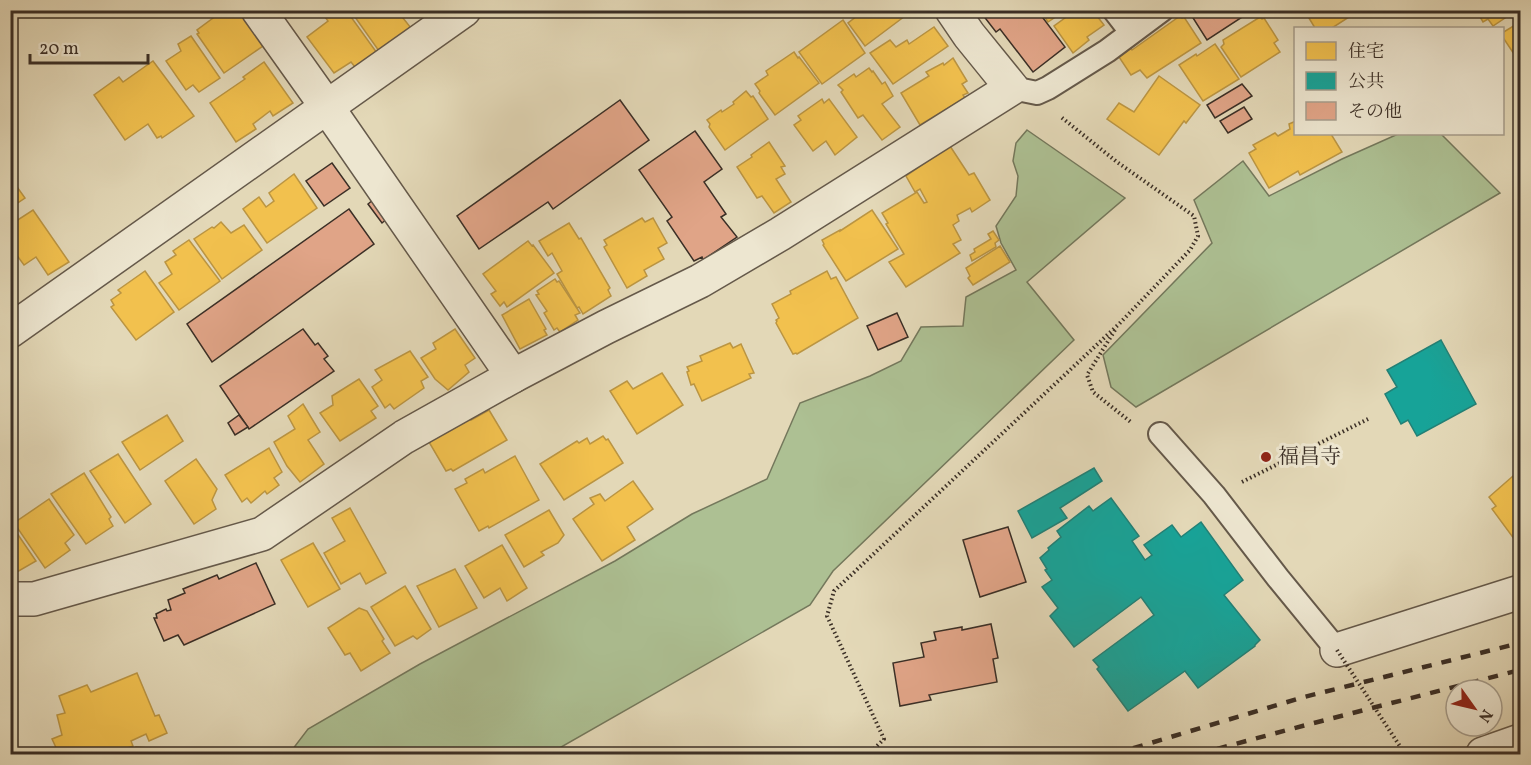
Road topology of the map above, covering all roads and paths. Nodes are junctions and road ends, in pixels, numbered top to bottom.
1 (258, 10) edge
2 (464, 10) edge
3 (952, 10) edge
4 (1114, 10) edge
5 (1162, 10) edge
6 (1131, 32) junction
7 (1025, 90) junction
8 (327, 107) junction
9 (1119, 324) junction
10 (10, 331) edge
11 (513, 376) junction
12 (1368, 419) dead end
13 (1160, 434) joint
14 (1214, 495) junction
15 (1521, 592) edge
16 (10, 599) edge
17 (1337, 650) junction
18 (1521, 741) edge
19 (848, 754) edge
20 (1405, 754) edge
21 (1483, 754) edge

1 - 8 street
2 - 8 street
3 - 7 street
4 - 6 lane
5 - 6 lane
6 - 7 lane
7 - 9 path
7 - 11 street
8 - 10 street
8 - 11 street
9 - 13 path
9 - 19 path
11 - 16 street
12 - 14 path
13 - 14 lane
14 - 17 lane
15 - 17 street
17 - 20 path, bridge
18 - 21 street

